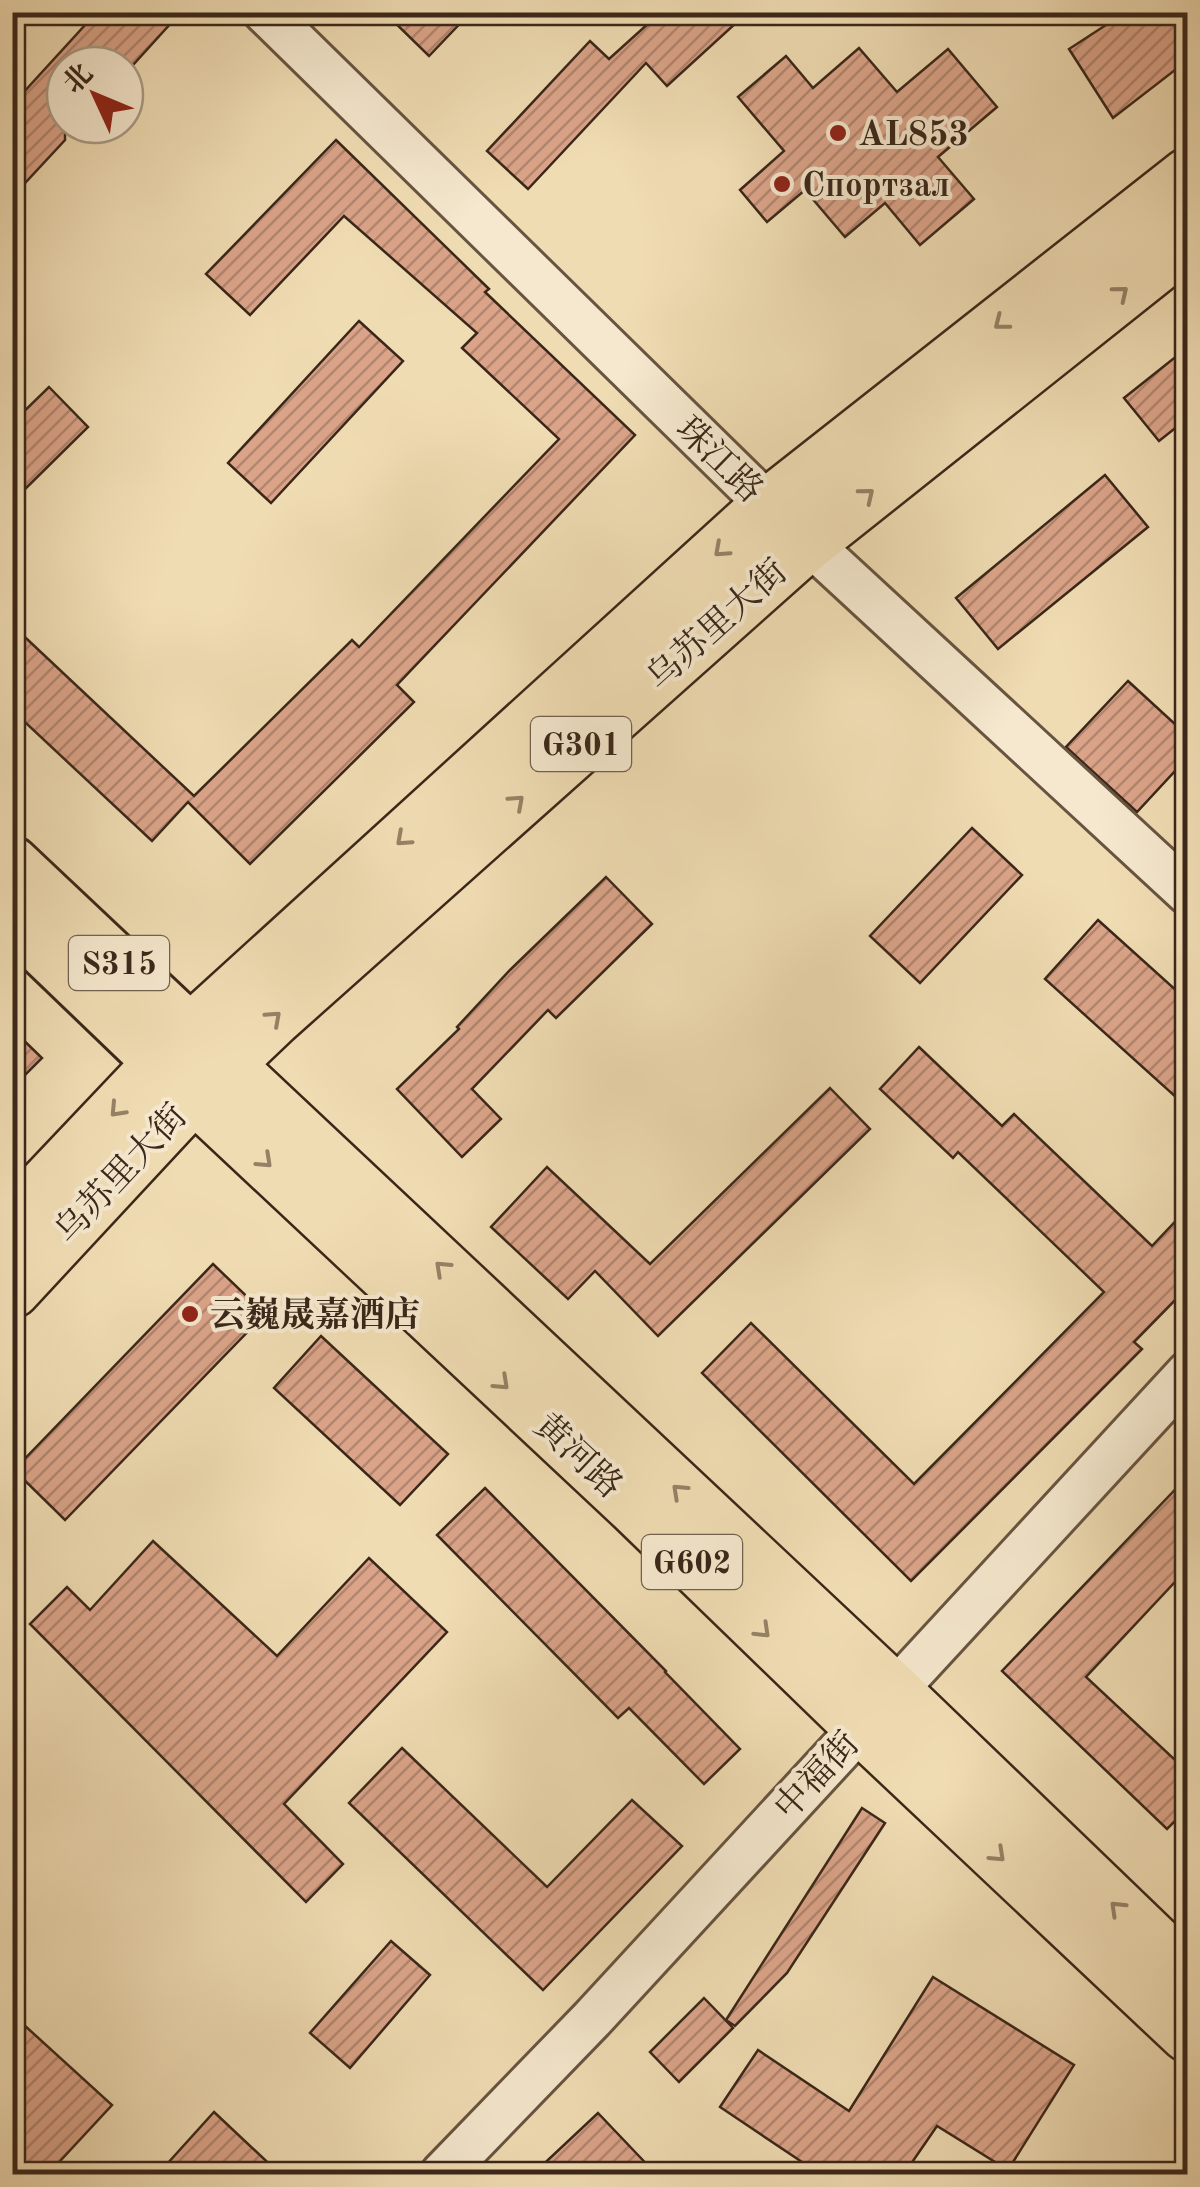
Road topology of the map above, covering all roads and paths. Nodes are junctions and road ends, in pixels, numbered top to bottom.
1 (265, 12) edge
2 (1188, 176) edge
3 (1188, 240) edge
4 (788, 525) junction
5 (12, 864) edge
6 (1188, 892) edge
7 (12, 920) edge
8 (193, 1063) junction
9 (12, 1222) edge
10 (12, 1290) edge
11 (1188, 1374) edge
12 (877, 1709) junction
13 (1188, 1975) edge
14 (1188, 2034) edge
15 (442, 2174) edge

1 - 4 street, 珠江路
2 -> 4 highway, 乌苏里大街 / G301
4 -> 3 highway, 乌苏里大街 / G301
4 - 6 street, 珠江路
4 - 8 highway, 乌苏里大街 / G301
5 - 8 main road, 黄河路 / S315
7 - 8 main road, 黄河路 / S315
8 -> 9 highway, 乌苏里大街 / G301
8 - 10 highway, 乌苏里大街 / G301
8 - 12 highway, 黄河路 / G602
11 - 12 street, 中福街
13 -> 12 highway, 黄河路 / G602
12 -> 14 highway, 黄河路 / G602
12 - 15 street, 中福街

